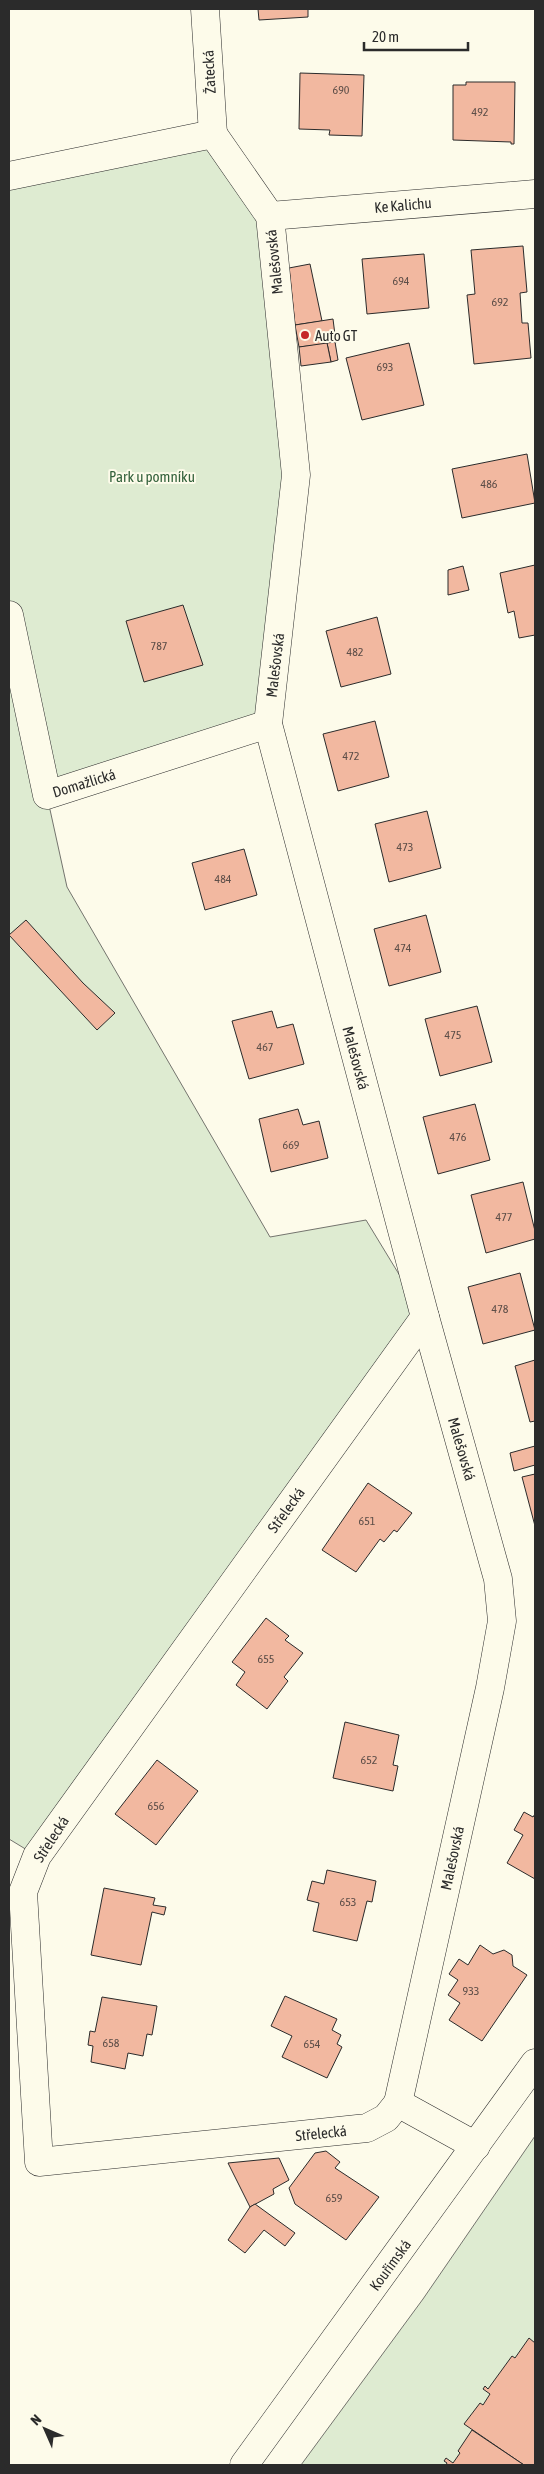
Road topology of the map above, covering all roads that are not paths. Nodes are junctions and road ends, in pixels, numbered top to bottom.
1 (205, 9) edge
2 (213, 134) junction
3 (9, 176) edge
4 (535, 194) edge
5 (270, 216) junction
6 (9, 615) edge
7 (268, 724) junction
8 (425, 1317) junction
9 (535, 2063) edge
10 (398, 2103) junction
11 (476, 2146) junction
12 (244, 2465) edge

1 - 2 street, Žatecká
2 - 3 street
2 - 5 street, Malešovská
4 - 5 street, Ke Kalichu
5 - 7 street, Malešovská
6 - 7 street, Domažlická
7 - 8 street, Malešovská
8 - 10 street, Malešovská
8 - 10 street, Střelecká
9 - 11 street, Kouřimská
10 - 11 street
11 - 12 street, Kouřimská

